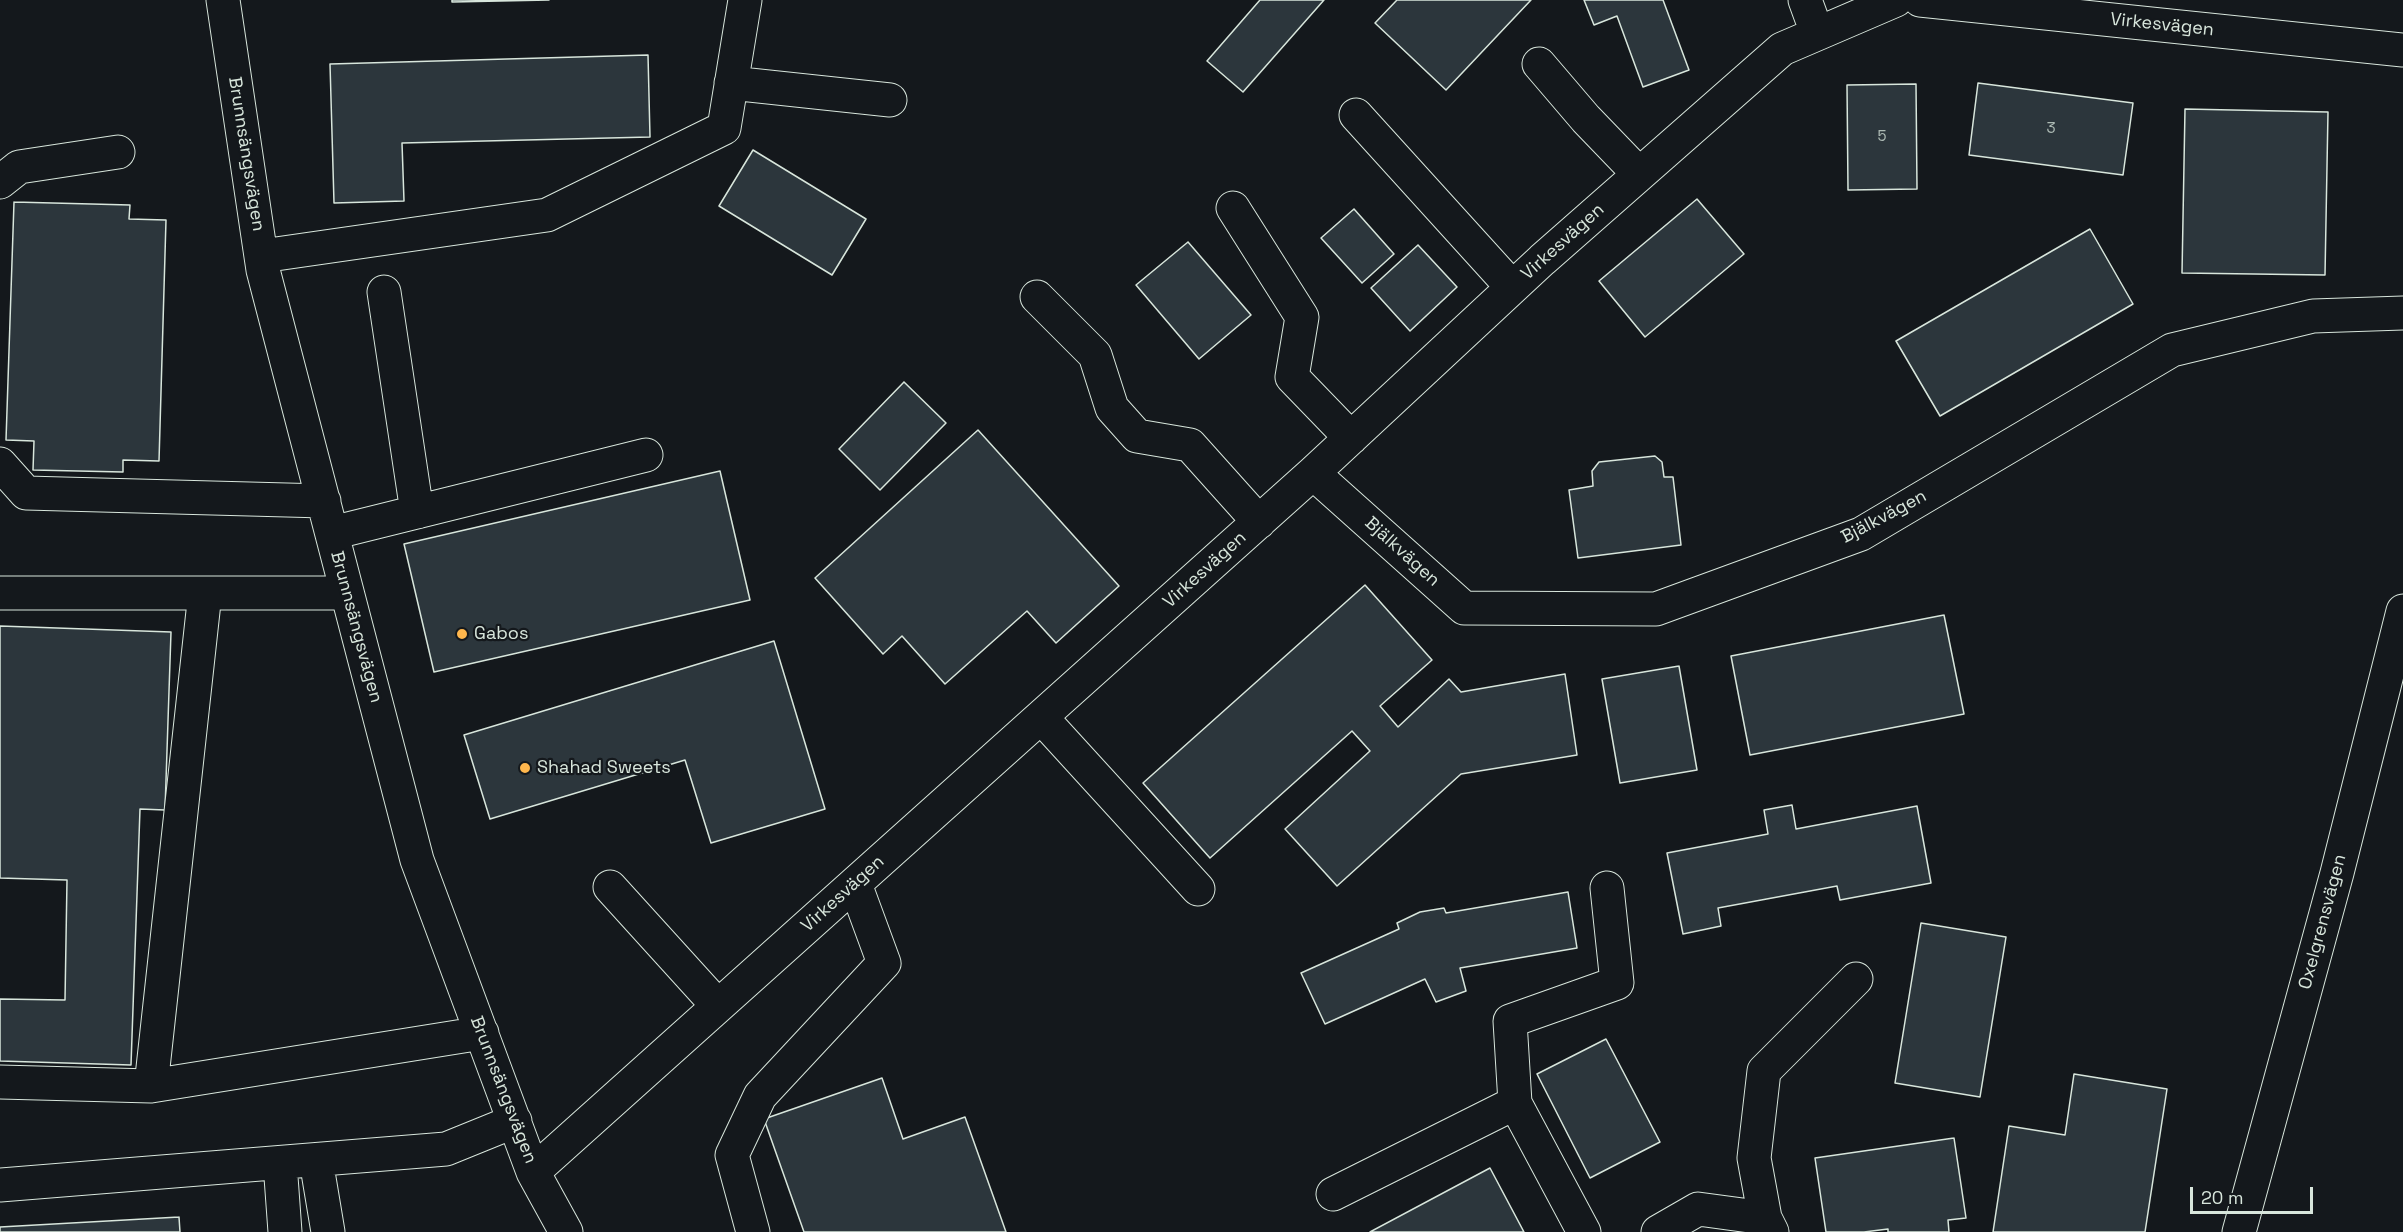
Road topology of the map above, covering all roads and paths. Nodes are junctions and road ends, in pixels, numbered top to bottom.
1 (223, 0) edge
2 (745, 0) edge
3 (1805, 0) edge
4 (1896, 0) edge
5 (1920, 0) edge
6 (1817, 33) junction
7 (2403, 50) edge
8 (1539, 64) dead end
9 (731, 83) junction
10 (890, 100) dead end
11 (1356, 116) dead end
12 (118, 152) dead end
13 (1639, 174) junction
14 (0, 182) edge
15 (1233, 208) dead end
16 (262, 256) junction
17 (1512, 287) junction
18 (384, 292) dead end
19 (1037, 297) dead end
20 (2403, 313) edge
21 (1351, 438) junction
22 (646, 455) dead end
23 (0, 464) edge
24 (1313, 473) junction
25 (324, 501) junction
26 (417, 512) junction
27 (1259, 522) junction
28 (332, 533) junction
29 (0, 593) edge
30 (205, 593) junction
31 (347, 593) junction
32 (2403, 611) edge
33 (2391, 710) edge
34 (1041, 717) junction
35 (855, 884) junction
36 (610, 887) dead end
37 (1607, 888) dead end
38 (1198, 889) dead end
39 (1856, 979) dead end
40 (718, 1006) junction
41 (482, 1033) junction
42 (0, 1082) edge
43 (151, 1086) junction
44 (1515, 1103) junction
45 (514, 1121) junction
46 (316, 1160) junction
47 (280, 1163) junction
48 (533, 1172) junction
49 (0, 1185) edge
50 (1333, 1194) dead end
51 (1768, 1225) edge
52 (285, 1232) edge
53 (328, 1232) edge
54 (566, 1232) edge
55 (753, 1232) edge
56 (1584, 1232) edge
57 (1658, 1232) edge
58 (2239, 1232) edge

1 - 16 street, Brunnsängsvägen
2 - 9 street
3 - 6 street
4 - 6 street, Virkesvägen
5 - 7 street, Virkesvägen
6 - 13 street, Virkesvägen
8 - 13 street
9 - 10 street
9 - 16 street
11 - 17 street
12 - 14 street
13 - 17 street, Virkesvägen
15 - 21 street
16 - 25 street, Brunnsängsvägen
17 - 21 street, Virkesvägen
18 - 26 street
19 - 27 street
20 - 24 street, Bjälkvägen
21 - 24 street, Virkesvägen
22 - 26 street
23 - 25 street
24 - 27 street, Virkesvägen
25 - 28 street, Brunnsängsvägen
26 - 28 street
27 - 34 street, Virkesvägen
28 - 31 street, Brunnsängsvägen
29 - 30 street
30 - 31 street
30 - 43 street
31 - 41 street, Brunnsängsvägen
32 - 33 street, Oxelgrensvägen
33 - 58 street, Oxelgrensvägen
34 - 35 street, Virkesvägen
34 - 38 street
35 - 40 street, Virkesvägen
35 - 55 street
36 - 40 street
37 - 44 street
39 - 51 street
40 - 48 street, Virkesvägen
41 - 43 street
41 - 45 street, Brunnsängsvägen
42 - 43 street
44 - 50 street
44 - 56 street
45 - 46 street
45 - 48 street, Brunnsängsvägen
46 - 47 street
46 - 53 street
47 - 49 street
47 - 52 street
48 - 54 street, Brunnsängsvägen
51 - 57 street

